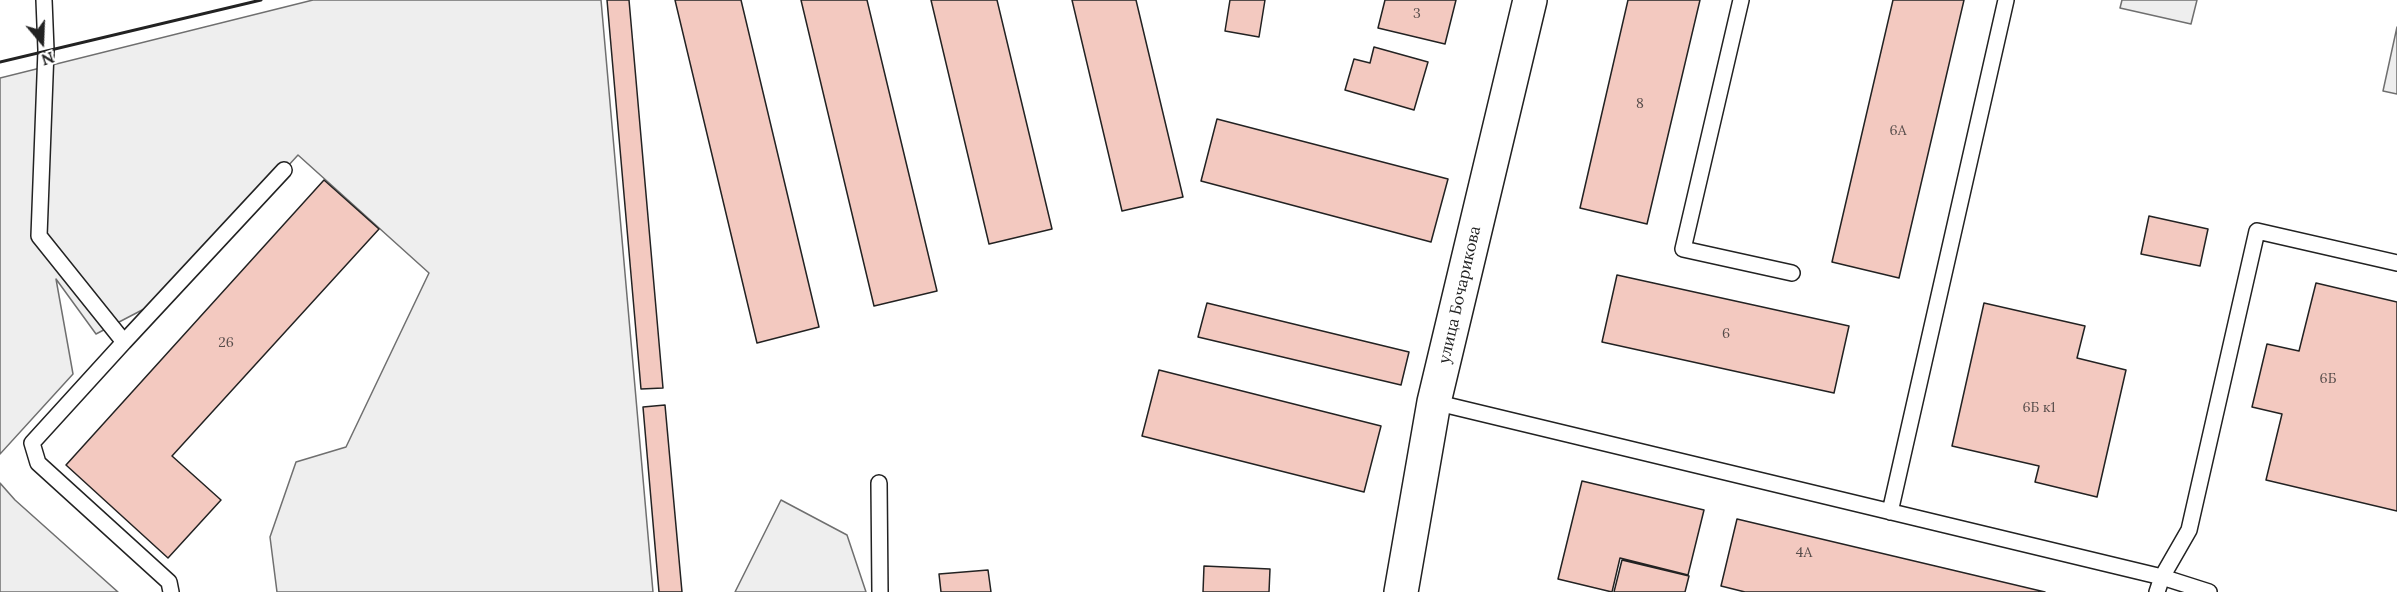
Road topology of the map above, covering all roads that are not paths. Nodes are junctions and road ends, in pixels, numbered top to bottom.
1 (44, 0) edge
2 (1530, 0) edge
3 (1741, 0) edge
4 (2006, 0) edge
5 (284, 170) dead end
6 (2397, 263) edge
7 (1792, 273) dead end
8 (124, 342) junction
9 (1434, 402) junction
10 (879, 483) dead end
11 (1890, 512) junction
12 (2162, 577) junction
13 (171, 592) edge
14 (880, 592) edge
15 (1401, 592) edge
16 (2157, 592) edge
17 (2209, 592) edge

1 - 8 lane
2 - 9 main road, улица Бочарикова
3 - 7 lane
4 - 11 lane
5 - 8 lane
6 - 12 lane
8 - 13 lane
9 - 11 lane
9 - 15 main road, улица Бочарикова
10 - 14 lane
11 - 12 lane
12 - 16 lane
12 - 17 lane

